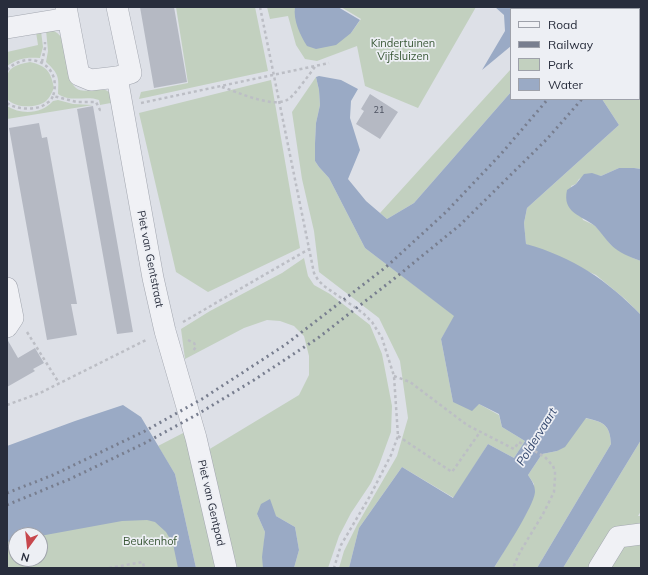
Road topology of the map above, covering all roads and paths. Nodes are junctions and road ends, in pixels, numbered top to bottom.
1 (117, 7) edge
2 (260, 7) edge
3 (67, 12) edge
4 (7, 28) edge
5 (328, 63) dead end
6 (315, 66) junction
7 (7, 70) edge
8 (274, 74) junction
9 (117, 76) junction
10 (221, 87) junction
11 (54, 96) junction
12 (280, 102) junction
13 (7, 103) edge
14 (123, 107) junction
15 (7, 288) edge
16 (10, 323) edge
17 (394, 376) junction
18 (59, 383) dead end
19 (480, 432) junction
20 (398, 436) junction
21 (196, 438) joint
22 (641, 534) edge
23 (109, 568) edge
24 (144, 568) edge
25 (226, 568) edge
26 (334, 568) edge
27 (513, 568) edge
28 (600, 568) edge

1 - 9 street
2 - 8 path
3 - 4 street
3 - 9 street
5 - 6 path
6 - 8 path
6 - 12 path
7 - 11 path
8 - 10 path
8 - 12 path
9 - 14 street, Piet van Gentstraat
10 - 12 path
10 - 14 path
11 - 13 path
11 - 14 path
12 - 17 path
14 - 21 street, Piet van Gentstraat
15 - 16 street
16 - 18 path
17 - 19 path
17 - 20 path
19 - 20 path
19 - 27 path
20 - 26 path
21 - 25 street, Piet van Gentpad
22 - 28 street
23 - 24 path

